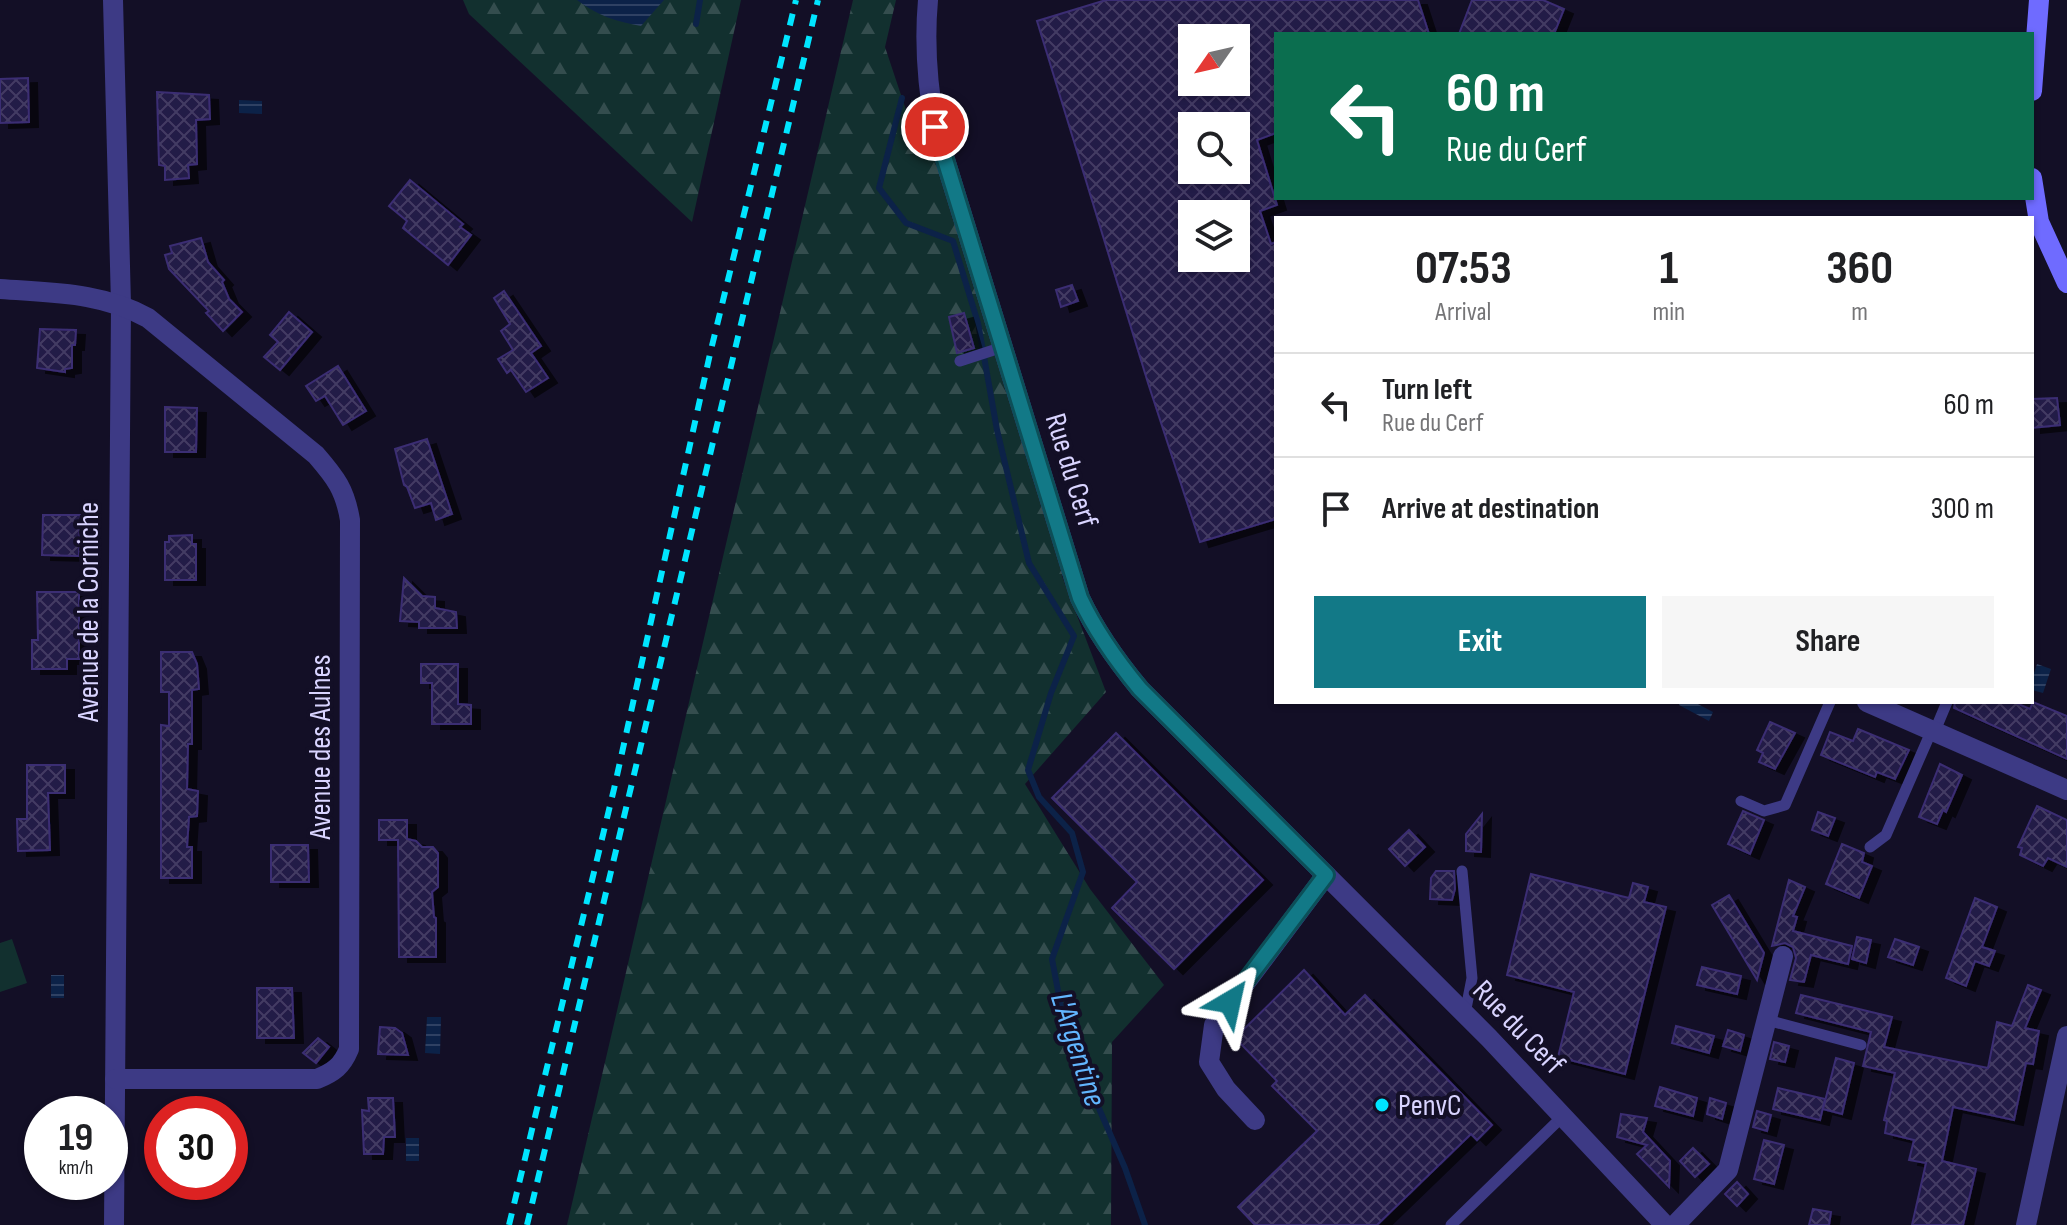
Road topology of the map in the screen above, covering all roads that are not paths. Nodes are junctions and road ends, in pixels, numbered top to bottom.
1 (113, 0) edge
2 (928, 0) edge
3 (2039, 0) edge
4 (2034, 65) edge
5 (2034, 191) edge
6 (2067, 283) edge
7 (0, 289) edge
8 (121, 304) junction
9 (999, 348) junction
10 (960, 361) dead end
11 (1829, 704) edge
12 (1871, 704) edge
13 (1946, 704) edge
14 (1932, 732) junction
15 (2067, 790) edge
16 (1741, 801) dead end
17 (1870, 847) dead end
18 (1462, 871) dead end
19 (1326, 875) junction
20 (1783, 956) dead end
21 (1465, 1014) junction
22 (1767, 1020) junction
23 (2067, 1036) edge
24 (1861, 1045) dead end
25 (115, 1079) junction
26 (1563, 1116) junction
27 (1255, 1120) dead end
28 (114, 1225) edge
29 (1451, 1225) edge
30 (1665, 1225) edge
31 (1675, 1225) edge
32 (2026, 1225) edge

1 - 8 street, Avenue de la Corniche
2 - 9 street, Rue du Cerf
3 - 4 main road
5 - 6 main road
7 - 8 street, Avenue des Aulnes
8 - 25 street, Avenue de la Corniche
8 - 25 street, Avenue des Aulnes
9 - 10 lane
9 - 19 street, Rue du Cerf
11 - 16 lane
12 - 14 street
13 - 14 lane
14 - 15 street
14 - 17 lane
18 - 21 lane
19 - 21 street, Rue du Cerf
19 - 27 street
20 - 22 street
21 - 26 street, Rue du Cerf
22 - 24 lane
22 - 31 street
23 - 32 street
25 - 28 street, Avenue de la Corniche
26 - 29 lane
26 - 30 street, Rue du Cerf

